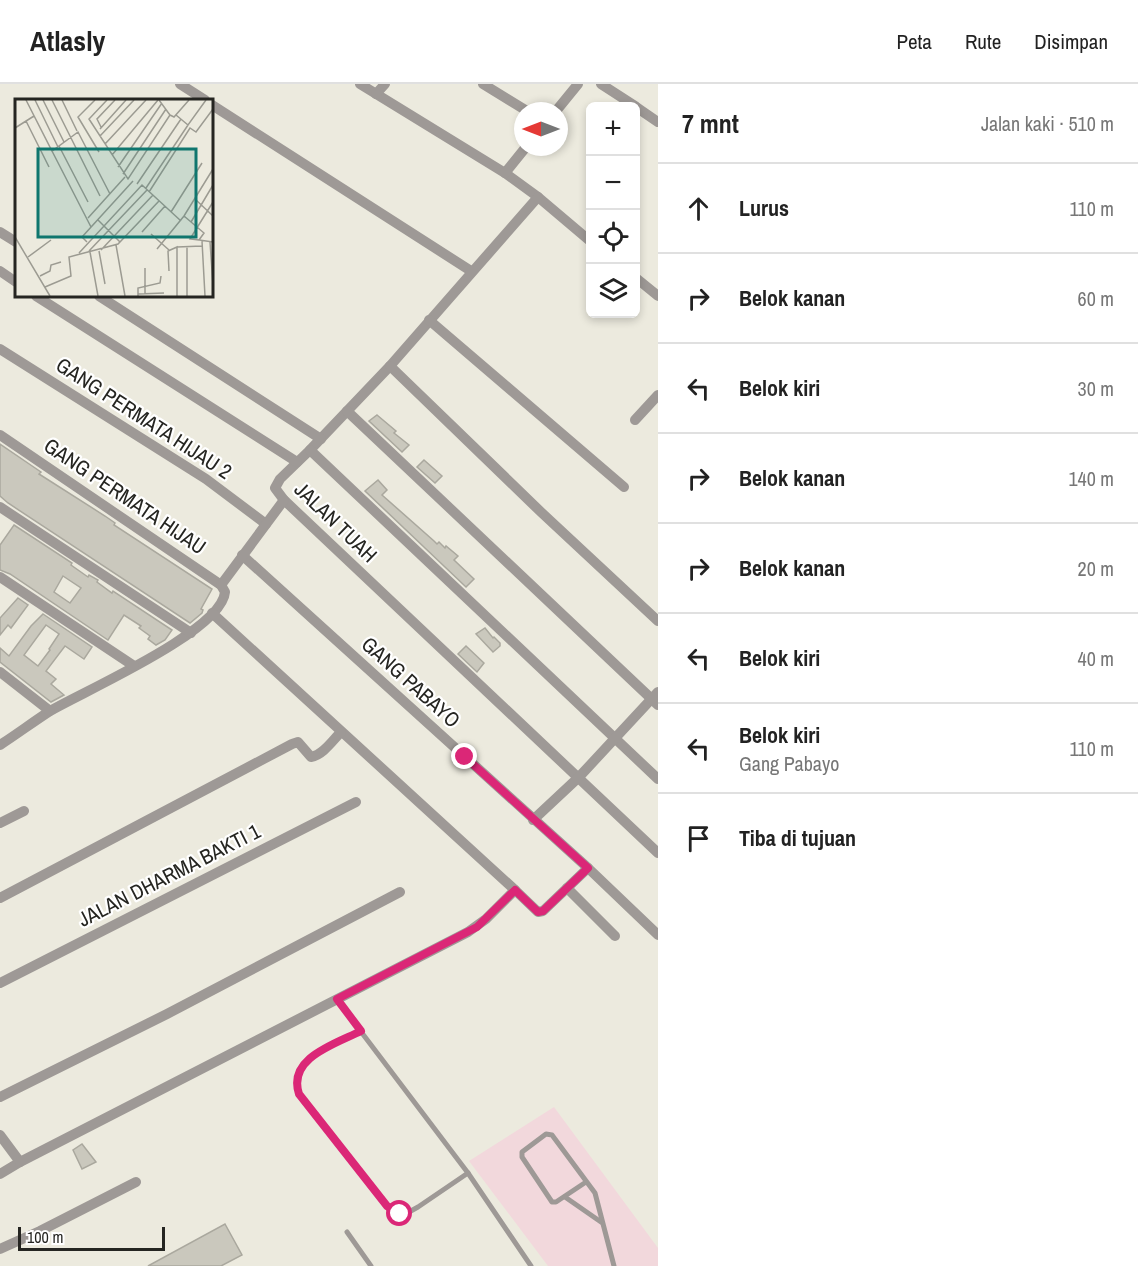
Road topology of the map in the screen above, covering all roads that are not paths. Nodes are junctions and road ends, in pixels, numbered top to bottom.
1 (180, 84) edge
2 (360, 84) edge
3 (385, 84) edge
4 (483, 84) edge
5 (578, 84) edge
6 (601, 84) edge
7 (376, 94) junction
8 (203, 99) edge
9 (563, 102) edge
10 (628, 102) edge
11 (514, 103) edge
12 (213, 106) edge
13 (640, 110) edge
14 (658, 122) edge
15 (519, 156) edge
16 (505, 173) junction
17 (537, 197) junction
18 (0, 232) edge
19 (586, 237) edge
20 (15, 241) edge
21 (0, 271) edge
22 (471, 271) junction
23 (15, 281) edge
24 (640, 281) edge
25 (658, 296) edge
26 (38, 297) edge
27 (101, 297) edge
28 (429, 320) junction
29 (0, 348) edge
30 (390, 366) junction
31 (658, 395) edge
32 (347, 411) junction
33 (635, 420) dead end
34 (0, 435) edge
35 (321, 438) junction
36 (310, 450) junction
37 (297, 462) junction
38 (624, 487) dead end
39 (284, 500) junction
40 (0, 507) edge
41 (266, 524) junction
42 (243, 555) junction
43 (0, 577) edge
44 (223, 588) junction
45 (212, 613) junction
46 (658, 621) edge
47 (191, 633) junction
48 (134, 666) junction
49 (0, 672) edge
50 (656, 699) edge
51 (50, 711) junction
52 (341, 732) junction
53 (614, 737) junction
54 (0, 745) edge
55 (579, 777) junction
56 (658, 779) edge
57 (356, 802) dead end
58 (24, 811) dead end
59 (533, 820) junction
60 (0, 823) edge
61 (658, 853) edge
62 (588, 868) junction
63 (567, 888) junction
64 (515, 890) junction
65 (400, 892) dead end
66 (0, 898) edge
67 (658, 934) edge
68 (615, 936) dead end
69 (0, 983) edge
70 (337, 999) junction
71 (361, 1031) junction
72 (0, 1096) edge
73 (0, 1135) edge
74 (20, 1162) junction
75 (468, 1173) junction
76 (0, 1174) edge
77 (136, 1182) dead end
78 (586, 1182) junction
79 (565, 1197) junction
80 (601, 1222) junction
81 (347, 1232) dead end
82 (0, 1249) edge
83 (370, 1266) edge
84 (531, 1266) edge
85 (614, 1266) edge

1 - 8 street
2 - 7 street
3 - 7 street
4 - 11 street
5 - 9 street
6 - 10 street
7 - 16 street
12 - 22 street
13 - 14 street
15 - 16 street
16 - 17 street
17 - 19 street
17 - 22 street, JALAN TUAH
18 - 20 street
21 - 23 street
22 - 28 street, JALAN TUAH
24 - 25 street
26 - 37 street
27 - 35 street
28 - 30 street, JALAN TUAH
28 - 38 street
29 - 41 street, GANG PERMATA HIJAU 2
30 - 32 street, JALAN TUAH
30 - 46 street
31 - 33 street
32 - 35 street, JALAN TUAH
32 - 50 street
34 - 44 street, GANG PERMATA HIJAU
35 - 36 street, JALAN TUAH
36 - 37 street, JALAN TUAH
36 - 53 street
37 - 39 street, JALAN TUAH
39 - 41 street
39 - 55 street, JALAN TUAH
40 - 47 street
41 - 42 street
42 - 44 street
42 - 59 street, GANG PABAYO
43 - 48 street
44 - 45 street
45 - 47 street
45 - 52 street
47 - 48 street
48 - 51 street
49 - 51 street
50 - 53 street
51 - 54 street
52 - 64 street
52 - 66 street
53 - 55 street
53 - 56 street
55 - 59 street
55 - 61 street, JALAN TUAH
57 - 69 street, JALAN DHARMA BAKTI 1
58 - 60 street
59 - 62 street, GANG PABAYO
62 - 63 street
62 - 67 street, GANG PABAYO
63 - 64 street
63 - 68 street
64 - 70 street
65 - 72 street
70 - 71 lane
70 - 74 street
71 - 75 lane
71 - 75 lane
73 - 74 street
74 - 76 street
75 - 84 lane
77 - 82 street
78 - 79 lane
78 - 79 lane
78 - 80 lane
79 - 80 lane
80 - 85 lane
81 - 83 lane

